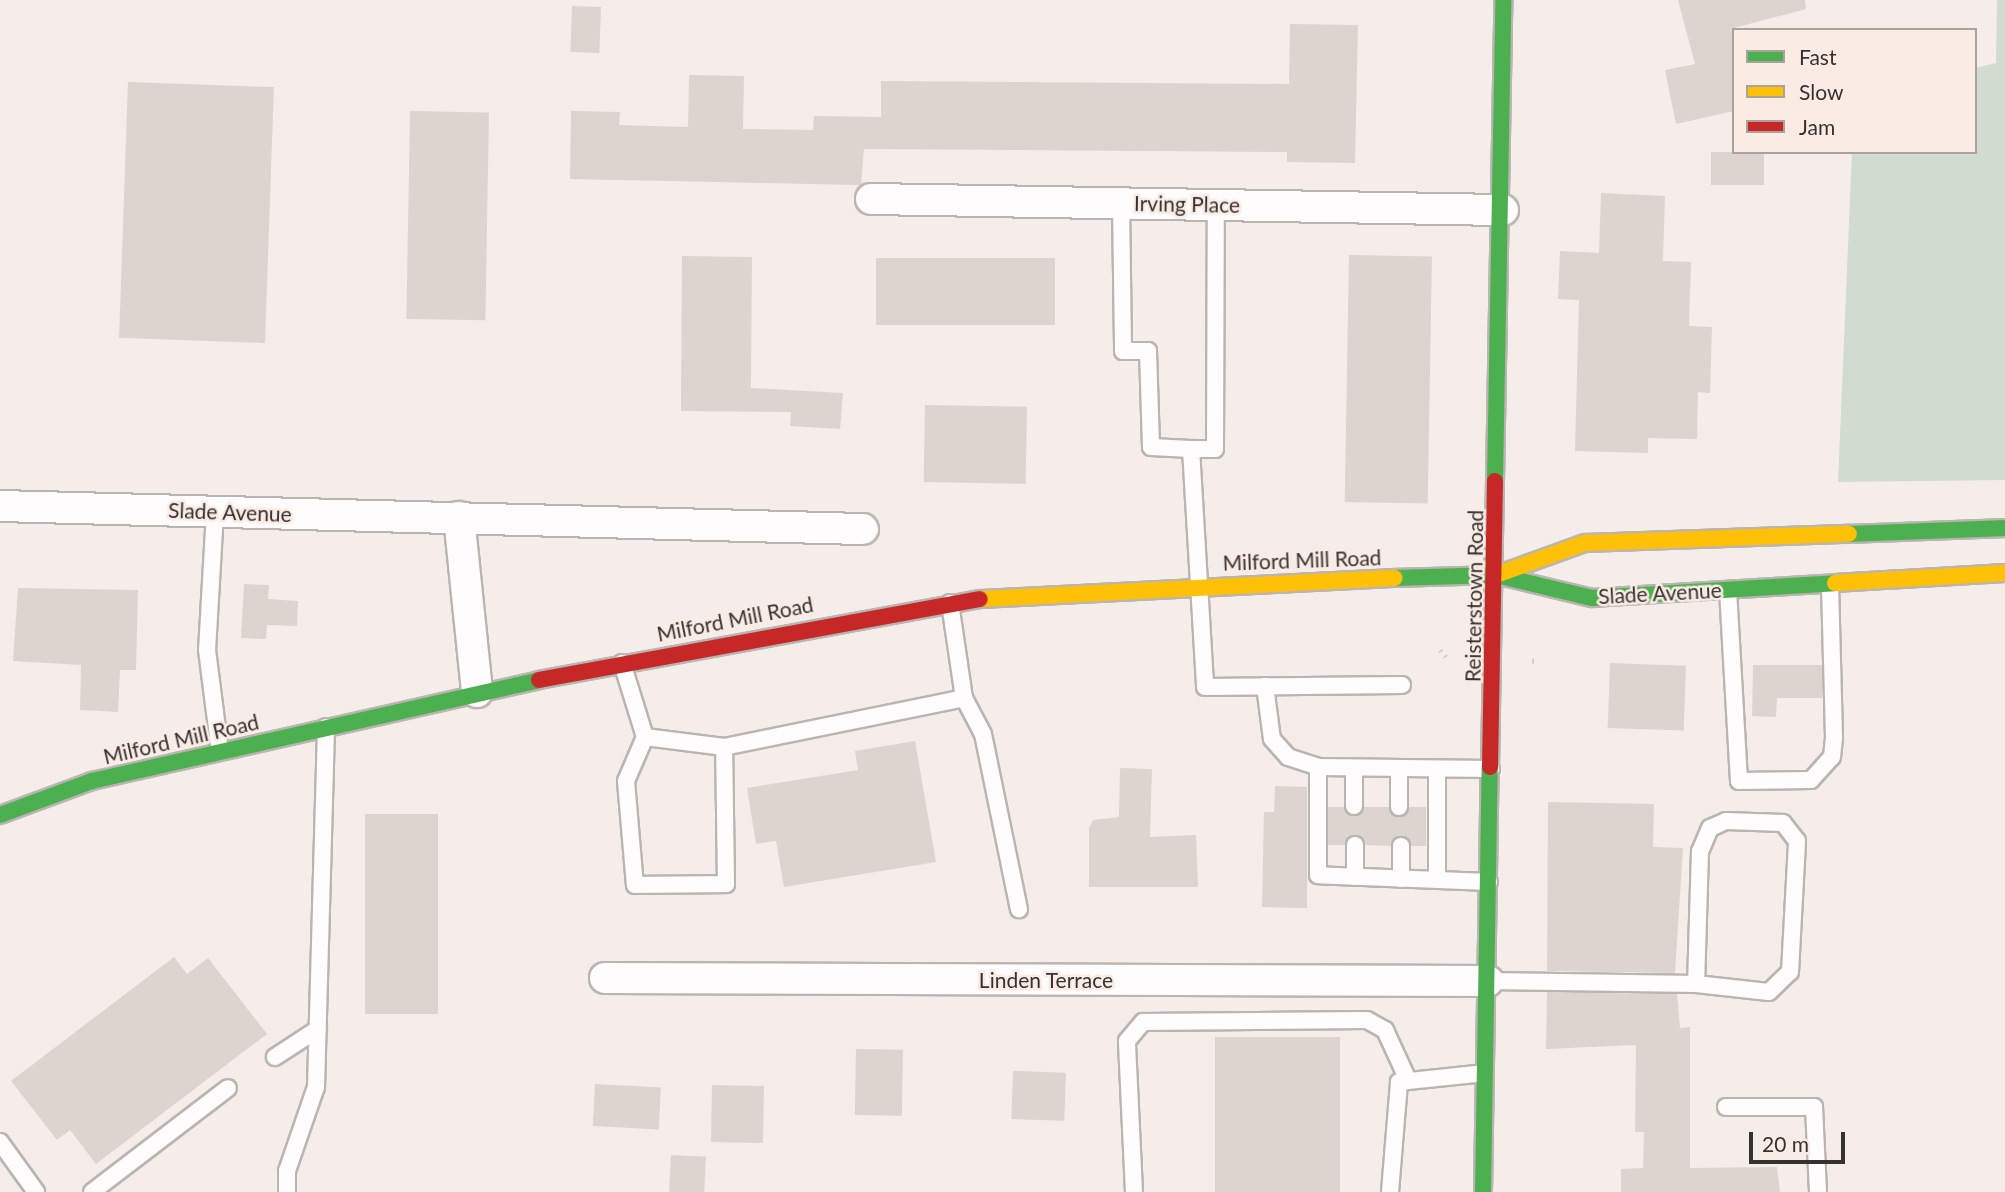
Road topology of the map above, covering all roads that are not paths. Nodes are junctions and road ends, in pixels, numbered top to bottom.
1 (1503, 0) edge
2 (872, 199) dead end
3 (1121, 203) junction
4 (1216, 205) junction
5 (1503, 210) junction
6 (1191, 449) junction
7 (0, 506) edge
8 (215, 512) junction
9 (459, 517) junction
10 (2005, 528) edge
11 (863, 529) dead end
12 (2005, 573) edge
13 (1496, 575) junction
14 (1203, 584) junction
15 (1830, 584) junction
16 (1728, 590) junction
17 (950, 603) junction
18 (622, 663) junction
19 (1402, 685) dead end
20 (1265, 686) junction
21 (477, 692) junction
22 (964, 698) junction
23 (326, 727) junction
24 (645, 737) junction
25 (724, 747) junction
26 (220, 751) junction
27 (1318, 767) junction
28 (1354, 768) junction
29 (1399, 768) junction
30 (1437, 769) junction
31 (1492, 769) junction
32 (1354, 806) dead end
33 (1399, 807) dead end
34 (0, 815) edge
35 (1354, 845) dead end
36 (1401, 846) dead end
37 (1355, 877) junction
38 (1401, 878) junction
39 (1437, 879) junction
40 (1489, 882) junction
41 (1019, 909) dead end
42 (605, 978) dead end
43 (1488, 981) junction
44 (1696, 984) junction
45 (318, 1028) junction
46 (275, 1057) dead end
47 (1485, 1073) junction
48 (1407, 1078) junction
49 (228, 1088) dead end
50 (1726, 1107) dead end
51 (0, 1142) edge
52 (36, 1192) edge
53 (92, 1192) edge
54 (287, 1192) edge
55 (1134, 1192) edge
56 (1390, 1192) edge
57 (1483, 1192) edge
58 (1818, 1192) edge

1 - 5 main road, Reisterstown Road
2 - 3 street, Irving Place
3 - 4 street, Irving Place
3 - 6 lane
4 - 5 street, Irving Place
4 - 6 lane
5 - 13 main road, Reisterstown Road
6 - 14 lane
7 - 8 street, Slade Avenue
8 - 9 street, Slade Avenue
8 - 26 lane
9 - 11 street, Slade Avenue
9 - 21 street
10 - 13 main road
12 - 15 main road, Slade Avenue
13 - 14 main road, Milford Mill Road
13 - 16 main road, Slade Avenue
13 - 31 main road, Reisterstown Road
14 - 17 main road, Milford Mill Road
14 - 20 lane
15 - 16 main road, Slade Avenue
15 - 16 lane
17 - 18 main road, Milford Mill Road
17 - 22 lane
18 - 21 main road, Milford Mill Road
18 - 24 lane
19 - 20 lane
20 - 27 lane
21 - 23 main road, Milford Mill Road
22 - 25 lane
22 - 41 lane
23 - 26 main road, Milford Mill Road
23 - 45 lane
24 - 25 lane
24 - 25 lane
26 - 34 main road, Milford Mill Road
27 - 28 lane
27 - 37 lane
28 - 29 lane
28 - 32 lane
29 - 30 lane
29 - 33 lane
30 - 31 lane
30 - 39 lane
31 - 40 main road, Reisterstown Road
35 - 37 lane
36 - 38 lane
37 - 38 lane
38 - 39 lane
39 - 40 lane
40 - 43 main road, Reisterstown Road
42 - 43 street, Linden Terrace
43 - 44 lane
43 - 47 main road, Reisterstown Road
44 - 44 lane
45 - 46 lane
45 - 54 lane
47 - 48 lane
47 - 57 main road, Reisterstown Road
48 - 55 lane
48 - 56 lane
49 - 53 lane
50 - 58 lane
51 - 52 lane

